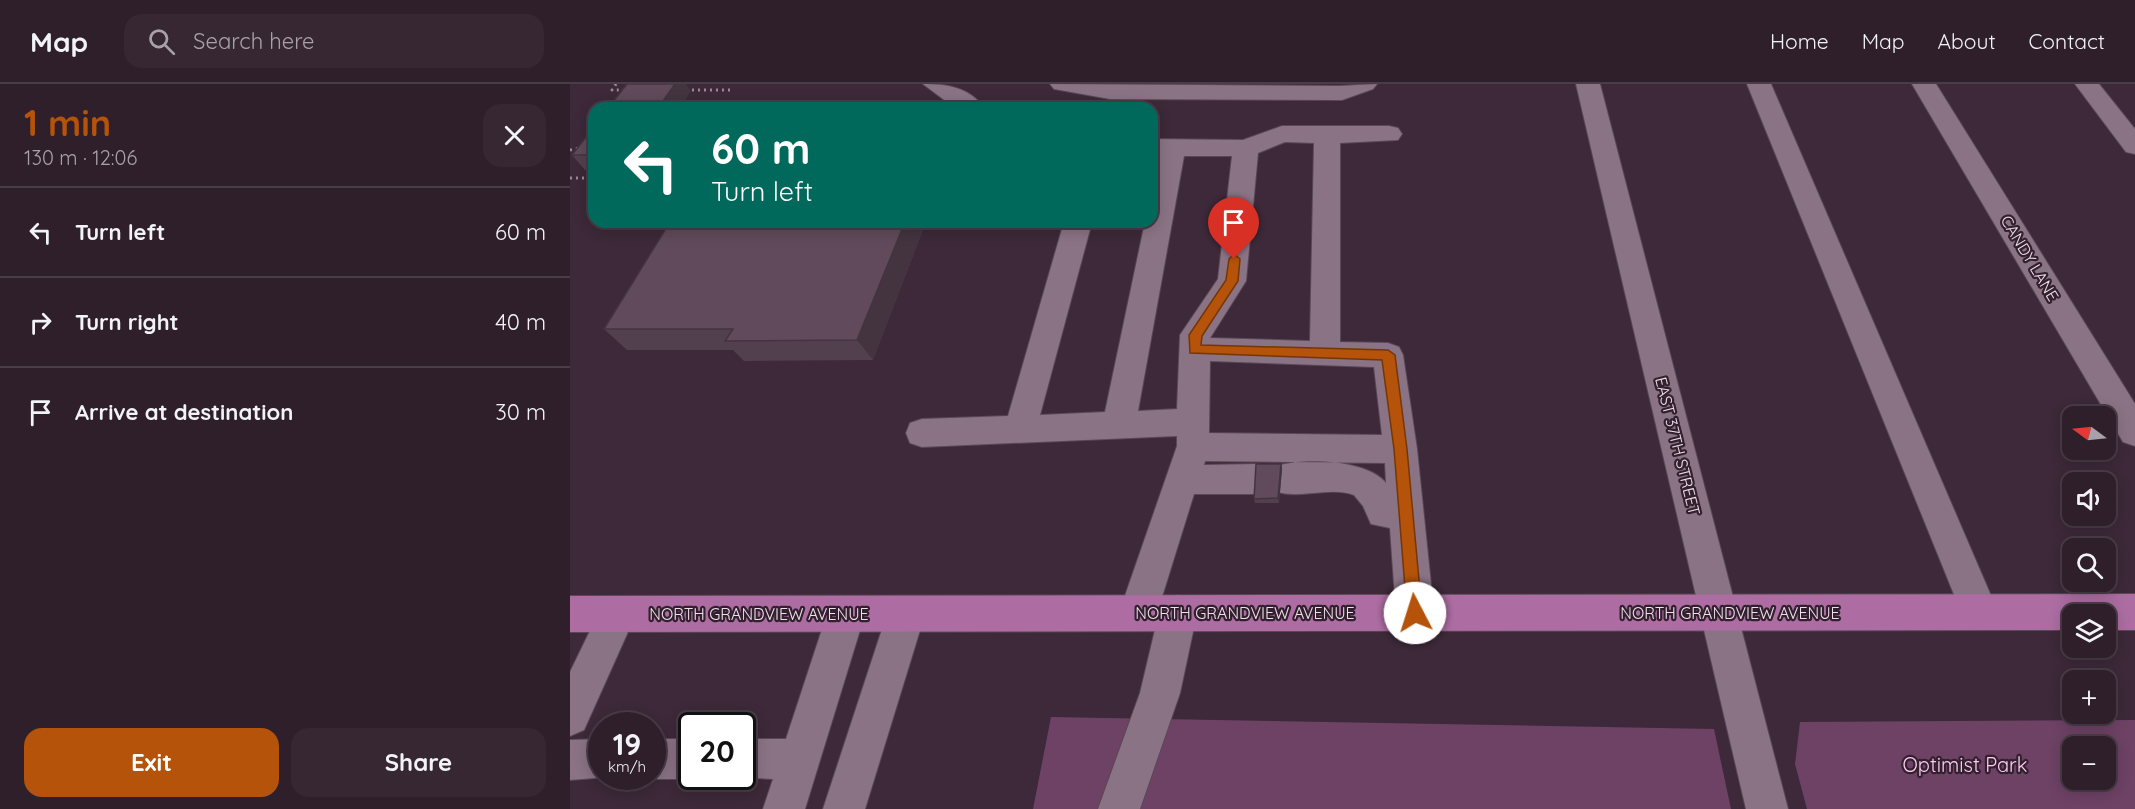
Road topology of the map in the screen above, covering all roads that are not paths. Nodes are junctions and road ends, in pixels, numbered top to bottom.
1 (935, 84) edge
2 (1062, 84) edge
3 (1365, 84) edge
4 (1588, 84) edge
5 (1759, 84) edge
6 (1924, 84) edge
7 (2087, 84) edge
8 (963, 102) edge
9 (1389, 134) dead end
10 (1328, 135) junction
11 (2135, 146) edge
12 (1163, 147) edge
13 (1246, 148) junction
14 (1158, 179) edge
15 (1076, 228) edge
16 (1150, 228) edge
17 (1195, 350) junction
18 (1325, 353) junction
19 (1119, 425) junction
20 (1020, 429) junction
21 (2135, 432) edge
22 (921, 433) dead end
23 (1193, 435) junction
24 (1400, 449) junction
25 (1183, 480) junction
26 (1405, 513) junction
27 (1979, 612) junction
28 (2135, 612) edge
29 (1178, 613) junction
30 (1415, 613) junction
31 (1720, 613) junction
32 (570, 614) edge
33 (617, 614) junction
34 (846, 614) junction
35 (906, 614) junction
36 (1138, 614) junction
37 (570, 716) edge
38 (588, 759) edge
39 (756, 759) edge
40 (800, 759) junction
41 (570, 760) edge
42 (784, 809) edge
43 (844, 809) edge
44 (1119, 809) edge
45 (1767, 809) edge

1 - 8 street
2 - 3 street
4 - 31 street, EAST 37TH STREET
5 - 27 street
6 - 21 street, CANDY LANE
7 - 11 street
9 - 10 street
10 - 13 street
10 - 18 street
12 - 13 street
12 - 14 street
13 - 17 street
15 - 20 street
16 - 19 street
17 - 18 street
17 - 23 street
18 - 24 street
19 - 20 street
19 - 23 street
20 - 22 street
23 - 24 street
23 - 25 street
24 - 26 street
25 - 26 street
25 - 36 street
26 - 30 street
27 - 28 main road, NORTH GRANDVIEW AVENUE
27 - 31 main road, NORTH GRANDVIEW AVENUE
29 - 30 main road, NORTH GRANDVIEW AVENUE
29 - 36 main road, NORTH GRANDVIEW AVENUE
29 - 44 street
30 - 31 main road, NORTH GRANDVIEW AVENUE
31 - 45 street, EAST 37TH STREET
32 - 33 main road, NORTH GRANDVIEW AVENUE
33 - 34 main road, NORTH GRANDVIEW AVENUE
33 - 37 street
34 - 35 main road, NORTH GRANDVIEW AVENUE
34 - 40 street
35 - 36 main road, NORTH GRANDVIEW AVENUE
35 - 43 street
38 - 41 street
39 - 40 street
40 - 42 street

